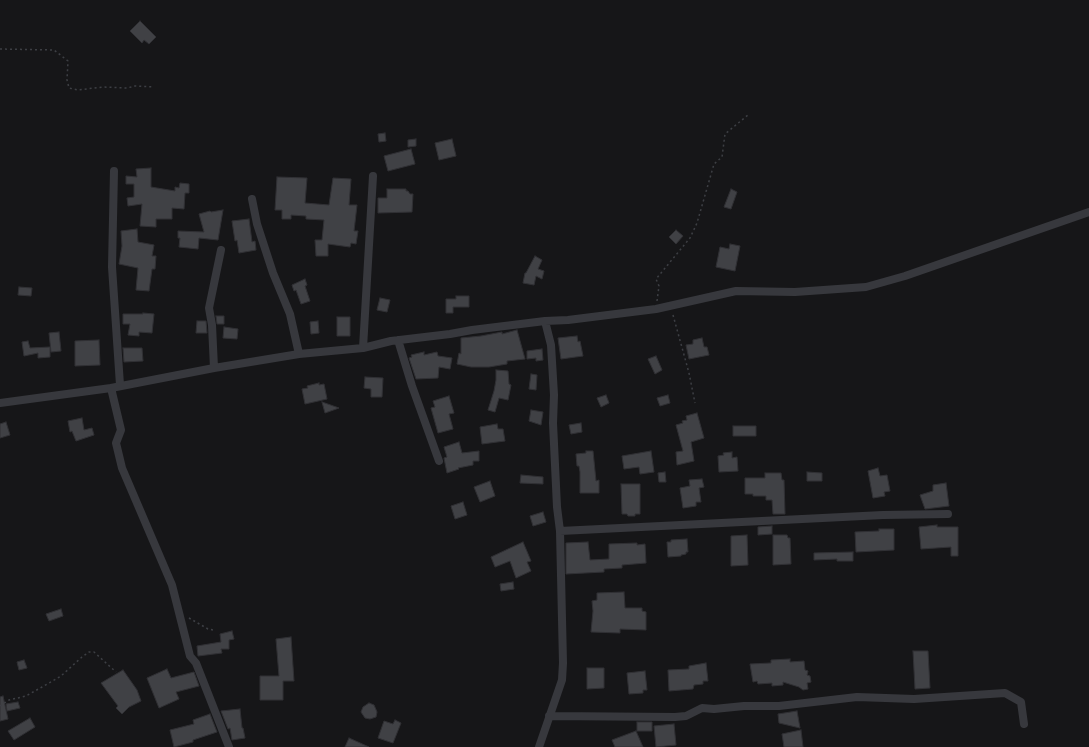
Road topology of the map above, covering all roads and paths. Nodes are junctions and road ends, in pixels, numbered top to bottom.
1 (0, 49) edge
2 (154, 87) dead end
3 (748, 115) dead end
4 (114, 171) dead end
5 (373, 176) dead end
6 (252, 199) dead end
7 (1089, 212) edge
8 (221, 250) dead end
9 (670, 305) junction
10 (656, 309) junction
11 (545, 321) junction
12 (398, 340) junction
13 (362, 348) junction
14 (299, 354) junction
15 (214, 368) junction
16 (120, 385) junction
17 (111, 388) junction
18 (0, 403) edge
19 (695, 403) dead end
20 (439, 461) dead end
21 (948, 514) dead end
22 (560, 531) junction
23 (181, 616) junction
24 (213, 630) dead end
25 (116, 672) dead end
26 (0, 706) edge
27 (549, 716) junction
28 (1024, 724) dead end
29 (229, 747) edge
30 (539, 747) edge

1 - 2 path
3 - 10 path
4 - 16 street
5 - 13 street
6 - 14 street
7 - 9 street
8 - 15 street
9 - 10 street
9 - 19 path
10 - 11 street
11 - 12 street
11 - 22 street
12 - 13 street
12 - 20 street
13 - 14 street
14 - 15 street
15 - 16 street
16 - 17 street
17 - 18 street
17 - 23 street
21 - 22 street
22 - 27 street
23 - 24 path
23 - 29 street
25 - 26 path
27 - 28 street
27 - 30 street

